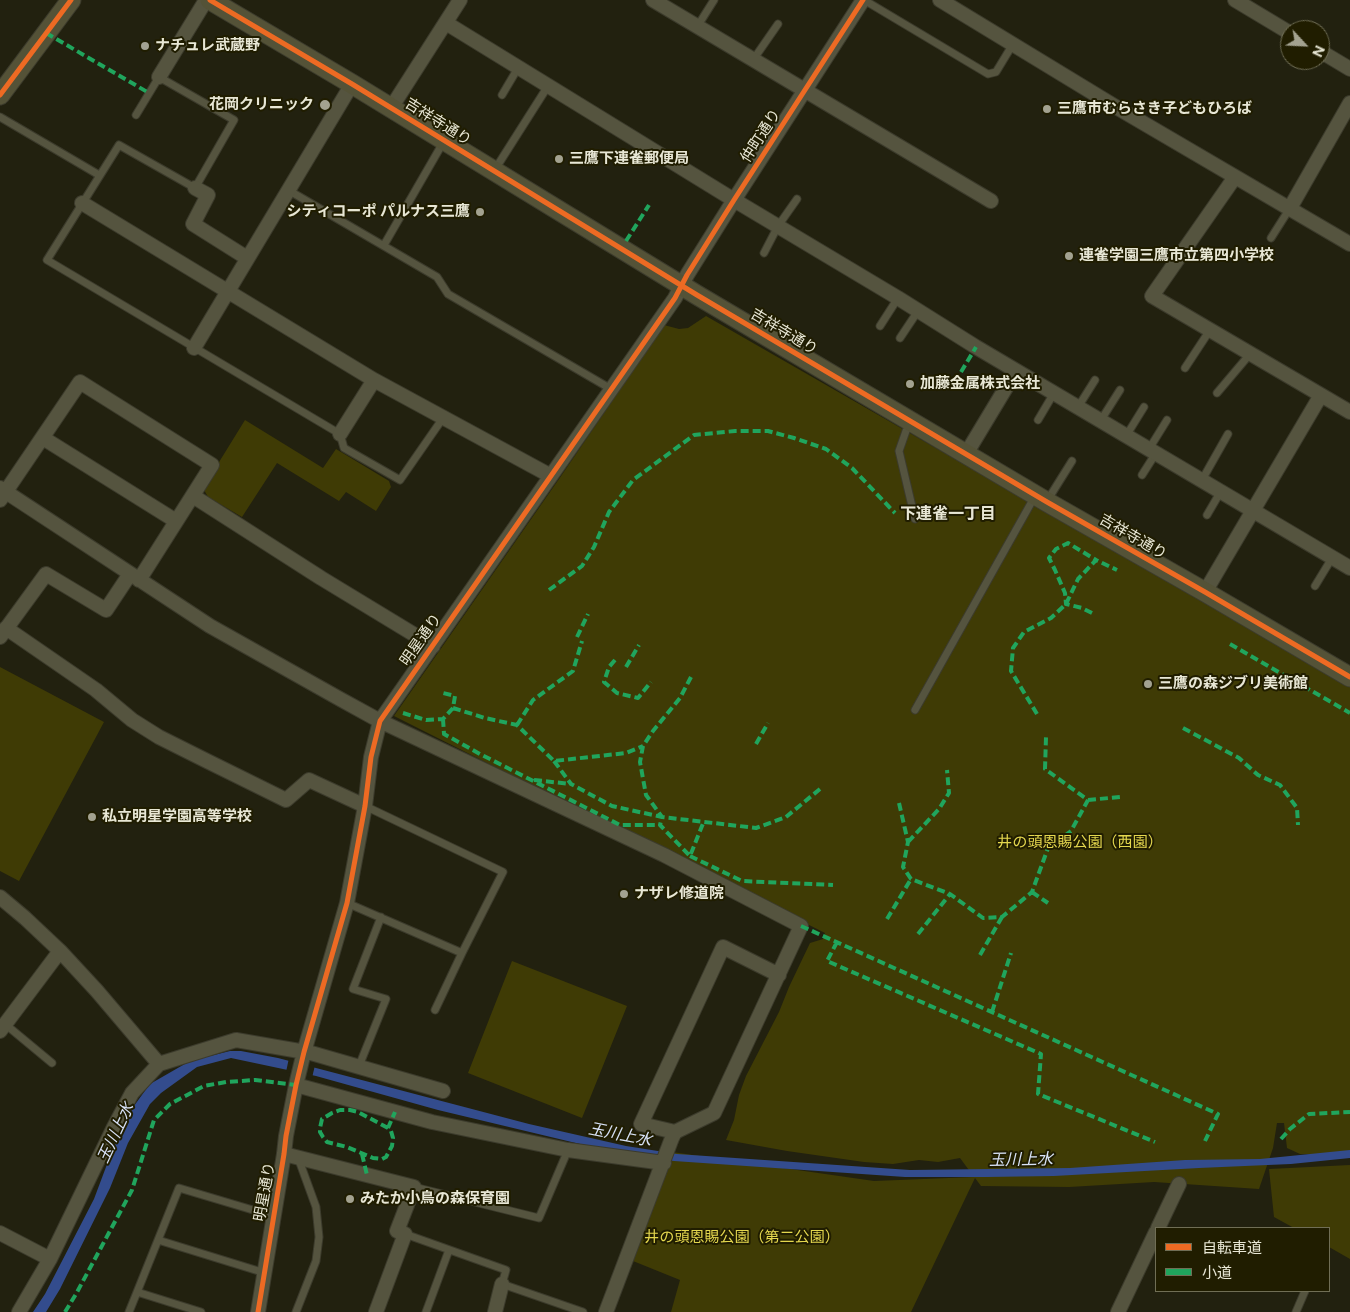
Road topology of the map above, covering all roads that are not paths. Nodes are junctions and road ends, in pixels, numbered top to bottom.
1 (71, 0) edge
2 (208, 0) edge
3 (460, 0) edge
4 (653, 0) edge
5 (714, 0) edge
6 (863, 0) edge
7 (940, 0) edge
8 (1235, 0) edge
9 (446, 23) junction
10 (778, 24) dead end
11 (697, 27) junction
12 (1280, 27) edge
13 (1013, 44) junction
14 (1330, 57) edge
15 (753, 60) junction
16 (518, 68) junction
17 (1350, 69) edge
18 (159, 77) junction
19 (352, 84) junction
20 (548, 86) junction
21 (805, 90) junction
22 (0, 95) edge
23 (502, 95) dead end
24 (1350, 102) edge
25 (391, 108) junction
26 (136, 115) dead end
27 (0, 117) edge
28 (445, 141) junction
29 (494, 171) junction
30 (99, 175) junction
31 (1235, 177) junction
32 (195, 188) junction
33 (288, 190) junction
34 (797, 199) dead end
35 (734, 200) junction
36 (991, 201) dead end
37 (82, 203) junction
38 (1290, 208) junction
39 (778, 226) junction
40 (1271, 238) dead end
41 (384, 244) junction
42 (1350, 244) edge
43 (764, 253) dead end
44 (248, 258) junction
45 (681, 286) junction
46 (228, 292) junction
47 (898, 298) junction
48 (918, 311) junction
49 (880, 326) dead end
50 (1210, 330) junction
51 (900, 338) dead end
52 (194, 348) junction
53 (1250, 354) junction
54 (1185, 368) dead end
55 (1016, 371) junction
56 (374, 380) junction
57 (1095, 380) dead end
58 (611, 389) junction
59 (1120, 390) dead end
60 (1054, 393) junction
61 (1217, 393) dead end
62 (1320, 395) junction
63 (1078, 407) junction
64 (1144, 407) dead end
65 (1350, 412) edge
66 (443, 418) junction
67 (1038, 420) dead end
68 (1101, 420) junction
69 (1167, 420) dead end
70 (911, 422) junction
71 (340, 434) junction
72 (1228, 434) dead end
73 (1126, 436) junction
74 (43, 438) junction
75 (1152, 451) junction
76 (966, 454) junction
77 (1072, 461) dead end
78 (1142, 475) dead end
79 (551, 476) junction
80 (1202, 480) junction
81 (1221, 491) junction
82 (2, 493) edge
83 (192, 496) junction
84 (1041, 499) junction
85 (1253, 510) junction
86 (1207, 515) dead end
87 (915, 519) dead end
88 (176, 520) junction
89 (1332, 558) junction
90 (1350, 568) edge
91 (134, 577) junction
92 (1316, 586) dead end
93 (1205, 592) junction
94 (3, 632) edge
95 (433, 646) junction
96 (1350, 677) edge
97 (915, 710) dead end
98 (380, 720) junction
99 (365, 806) junction
100 (0, 897) edge
101 (347, 903) junction
102 (381, 917) junction
103 (60, 951) junction
104 (462, 953) junction
105 (778, 974) junction
106 (435, 1010) dead end
107 (3, 1028) edge
108 (303, 1056) junction
109 (52, 1063) dead end
110 (159, 1064) junction
111 (359, 1066) junction
112 (297, 1080) junction
113 (443, 1091) dead end
114 (674, 1135) junction
115 (568, 1150) junction
116 (289, 1156) junction
117 (665, 1160) junction
118 (1179, 1184) dead end
119 (414, 1187) junction
120 (273, 1216) junction
121 (1158, 1227) edge
122 (0, 1233) edge
123 (405, 1234) junction
124 (1155, 1234) edge
125 (158, 1240) junction
126 (450, 1250) junction
127 (50, 1259) junction
128 (265, 1273) junction
129 (502, 1284) junction
130 (137, 1292) junction
131 (1306, 1292) edge
132 (19, 1312) edge
133 (128, 1312) edge
134 (201, 1312) edge
135 (258, 1312) edge
136 (296, 1312) edge
137 (376, 1312) edge
138 (426, 1312) edge
139 (495, 1312) edge
140 (583, 1312) edge
141 (606, 1312) edge
142 (1118, 1312) edge
143 (1296, 1312) edge

1 - 22 main road
2 - 18 street
2 - 19 main road, 吉祥寺通り
3 - 9 street
4 - 11 street
5 - 11 lane
6 - 13 lane
6 - 21 street, 仲町通り
7 - 13 street
8 - 12 street
9 - 16 street
9 - 25 street
10 - 15 lane
11 - 15 street
13 - 31 street
14 - 17 street
15 - 21 street
16 - 20 street
16 - 23 lane
18 - 26 lane
18 - 32 lane
19 - 25 main road, 吉祥寺通り
19 - 33 street
20 - 29 lane
20 - 35 street
21 - 35 street, 仲町通り
21 - 36 street
24 - 38 street
25 - 28 main road, 吉祥寺通り
27 - 30 lane
28 - 29 main road, 吉祥寺通り
28 - 41 lane
29 - 45 main road, 吉祥寺通り
30 - 32 lane
30 - 37 lane
31 - 38 street
31 - 50 street
32 - 44 street
33 - 41 lane
33 - 44 street
34 - 39 lane
35 - 39 street
35 - 45 street, 仲町通り
37 - 46 street
37 - 52 lane
38 - 40 lane
38 - 42 street
39 - 43 lane
39 - 47 street
41 - 58 lane
44 - 46 street
45 - 58 street, 明星通り
45 - 70 main road, 吉祥寺通り
46 - 52 street
46 - 56 street
47 - 48 street
47 - 49 lane
48 - 51 lane
48 - 55 street
50 - 53 street
50 - 54 lane
52 - 71 lane
53 - 61 lane
53 - 62 street
55 - 60 street
55 - 76 street
56 - 66 street
56 - 71 street
57 - 63 lane
58 - 79 street, 明星通り
59 - 68 lane
60 - 63 street
60 - 67 lane
62 - 65 street
62 - 85 street
63 - 68 street
64 - 73 lane
66 - 71 lane
66 - 79 street
68 - 73 street
69 - 75 lane
70 - 76 main road, 吉祥寺通り
70 - 87 lane
72 - 80 lane
73 - 75 street
74 - 82 street
74 - 83 street
74 - 88 street
75 - 78 lane
75 - 80 street
76 - 84 main road, 吉祥寺通り
77 - 84 lane
79 - 95 street, 明星通り
80 - 81 street
81 - 85 street
81 - 86 lane
82 - 91 street
83 - 88 street
83 - 95 street
84 - 93 main road, 吉祥寺通り
84 - 97 lane
85 - 89 street
85 - 93 street
88 - 91 street
89 - 90 street
89 - 92 lane
91 - 94 street
91 - 98 street
93 - 96 main road, 吉祥寺通り
94 - 99 street
95 - 98 street, 明星通り
98 - 99 street, 明星通り
98 - 105 street
99 - 101 street, 明星通り
99 - 104 lane
100 - 103 street
101 - 102 lane
101 - 108 street, 明星通り
102 - 104 lane
102 - 111 lane
103 - 107 street
103 - 110 street
104 - 106 lane
105 - 114 street
105 - 114 street
107 - 109 lane
108 - 110 street
108 - 111 street
108 - 112 street, 明星通り
110 - 127 street
111 - 113 street
112 - 115 street
112 - 116 street, 明星通り
114 - 117 street
115 - 117 street
115 - 119 lane
116 - 119 street
116 - 120 street, 明星通り
116 - 136 lane
117 - 141 street
118 - 121 street
119 - 123 street
120 - 125 lane
120 - 128 street, 明星通り
122 - 127 street
123 - 126 lane
123 - 137 street
124 - 142 street
125 - 128 lane
125 - 130 lane
126 - 129 lane
126 - 138 lane
127 - 132 street
128 - 135 street, 明星通り
129 - 139 street
129 - 140 lane
130 - 133 lane
130 - 134 lane
131 - 143 lane

